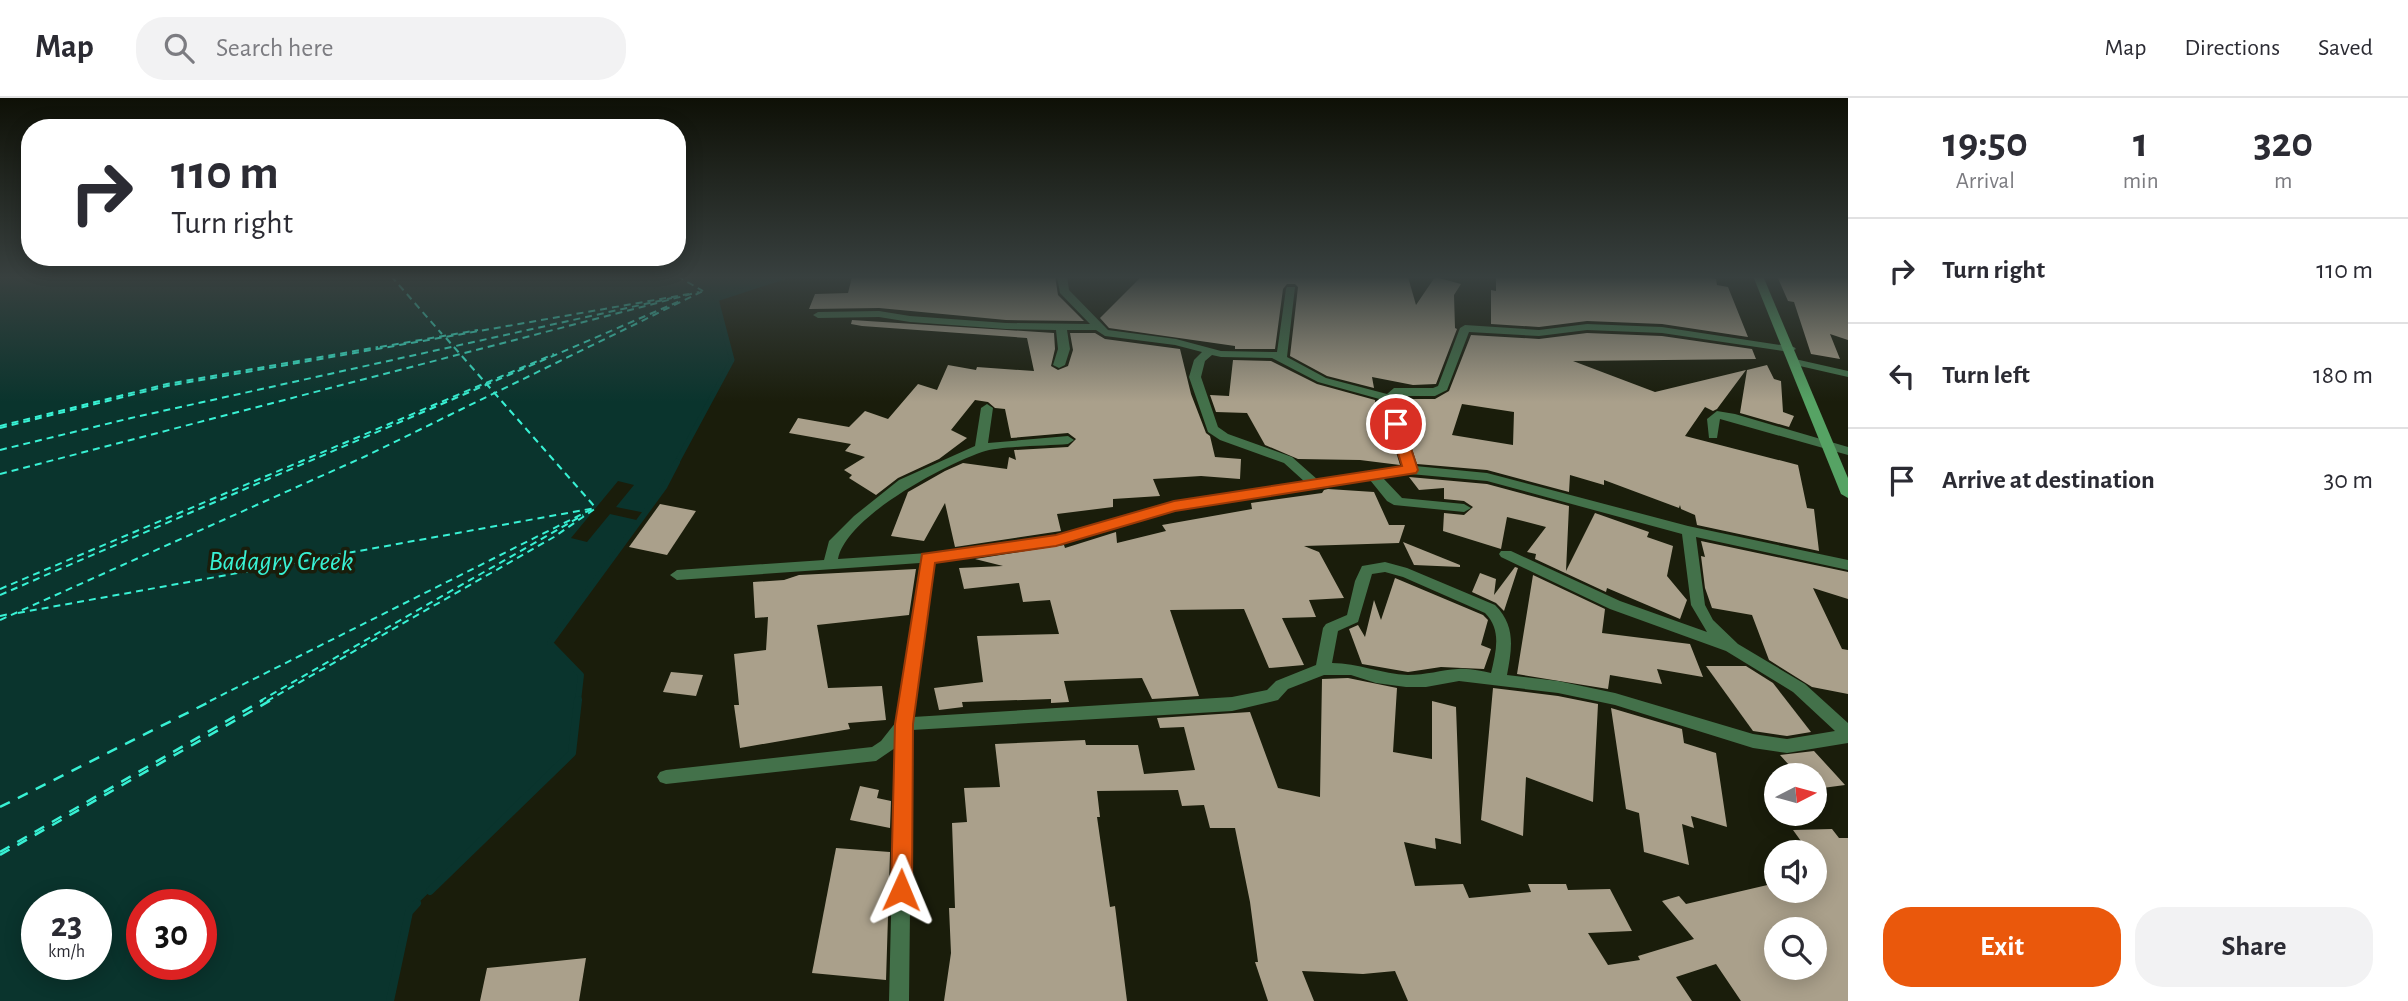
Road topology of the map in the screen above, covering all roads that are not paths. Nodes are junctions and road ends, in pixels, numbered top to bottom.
1 (913, 318) edge
2 (1090, 318) edge
3 (1287, 318) edge
4 (1776, 318) edge
5 (1062, 327) junction
6 (1097, 327) junction
7 (1790, 349) junction
8 (1210, 351) junction
9 (1282, 357) junction
10 (1795, 362) junction
11 (1059, 365) dead end
12 (1848, 374) edge
13 (1390, 398) junction
14 (987, 408) dead end
15 (1713, 435) dead end
16 (1068, 440) dead end
17 (1827, 444) junction
18 (981, 448) junction
19 (1848, 451) edge
20 (1410, 470) junction
21 (1373, 475) junction
22 (1314, 483) junction
23 (1848, 494) edge
24 (1464, 508) dead end
25 (1688, 531) junction
26 (1506, 554) dead end
27 (928, 558) junction
28 (830, 565) junction
29 (1848, 565) edge
30 (677, 575) dead end
31 (1733, 648) junction
32 (1323, 669) junction
33 (1499, 678) junction
34 (904, 724) junction
35 (1848, 735) edge
36 (666, 777) dead end
37 (899, 1001) edge

1 - 5 street
2 - 6 street
3 - 9 street
4 - 7 main road
5 - 6 street
5 - 11 street
6 - 8 street
7 - 10 main road
7 - 13 street
8 - 9 street
8 - 22 street
9 - 13 street
10 - 12 street
10 - 17 main road
13 - 20 street
14 - 18 street
15 - 17 street
16 - 18 street
17 - 19 street
17 - 23 main road
18 - 28 street
20 - 21 street
20 - 25 street
21 - 22 street
21 - 24 street
22 - 27 street
25 - 29 street
25 - 31 street
26 - 31 street
27 - 28 street
27 - 34 street
28 - 30 street
31 - 35 street
32 - 33 street
32 - 33 street
32 - 34 street
33 - 35 street
34 - 36 street
34 - 37 street

